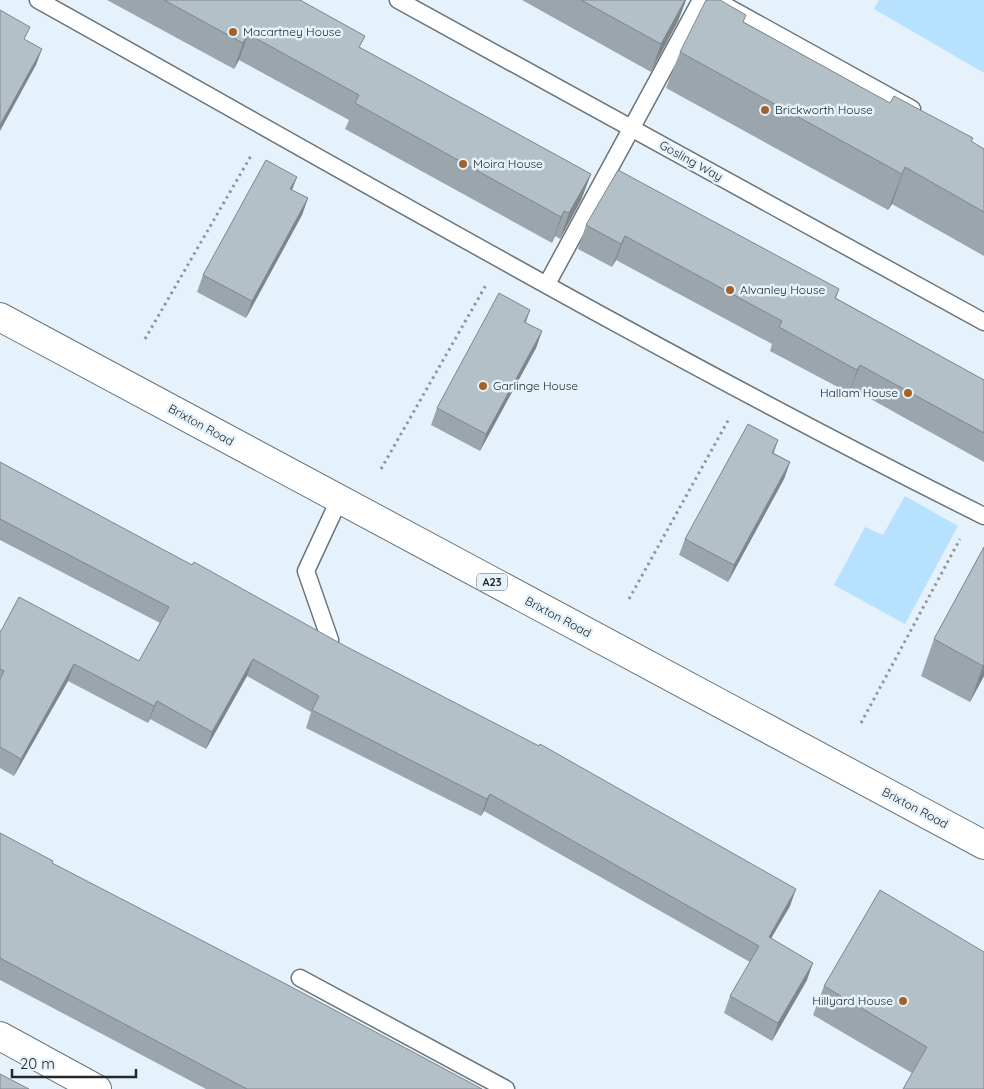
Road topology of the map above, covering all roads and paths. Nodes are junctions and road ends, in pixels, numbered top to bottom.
1 (38, 0) edge
2 (398, 0) edge
3 (701, 0) edge
4 (715, 0) edge
5 (923, 116) edge
6 (268, 128) junction
7 (631, 128) junction
8 (500, 261) junction
9 (547, 284) junction
10 (0, 317) edge
11 (984, 322) edge
12 (145, 339) dead end
13 (744, 393) junction
14 (381, 469) dead end
15 (339, 500) junction
16 (980, 514) edge
17 (630, 599) dead end
18 (330, 640) edge
19 (861, 723) dead end
20 (984, 845) edge
21 (300, 978) dead end
22 (0, 1036) edge
23 (97, 1089) edge
24 (506, 1089) edge

1 - 6 lane
2 - 7 lane, Gosling Way
3 - 7 lane
4 - 5 lane
6 - 8 lane
6 - 12 path
7 - 9 lane
7 - 11 lane, Gosling Way
8 - 9 lane
8 - 14 path
9 - 13 lane
10 - 15 main road, Brixton Road / A23
13 - 16 lane
13 - 17 path
15 - 18 lane
15 - 20 main road, Brixton Road / A23
16 - 19 path
21 - 24 lane
22 - 23 main road

